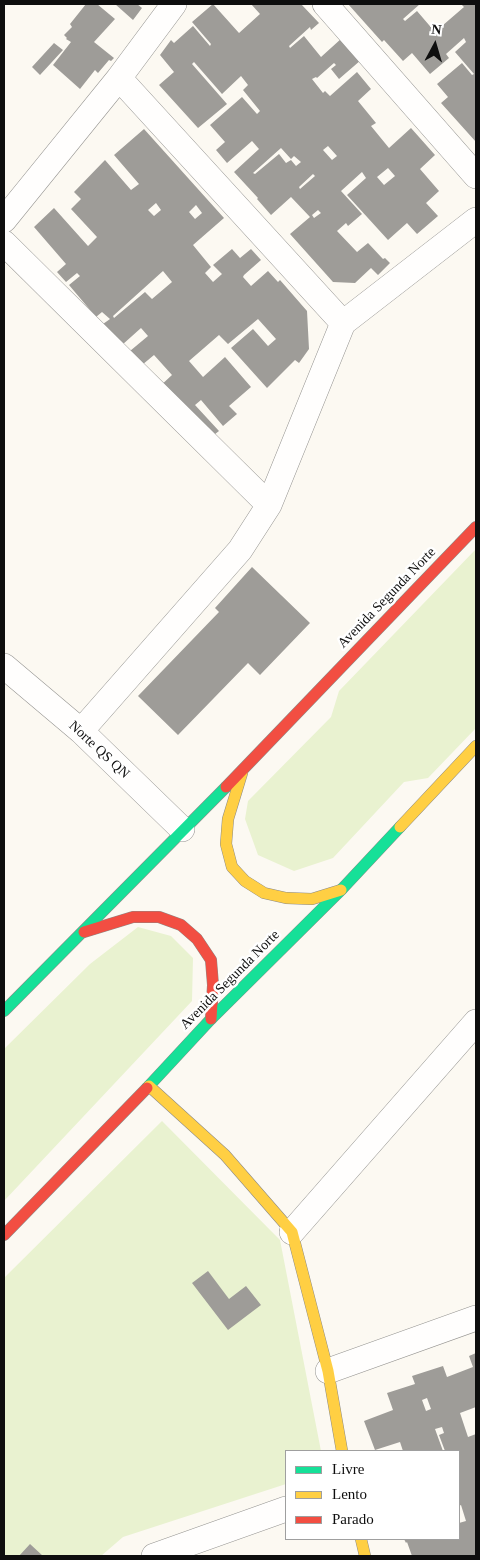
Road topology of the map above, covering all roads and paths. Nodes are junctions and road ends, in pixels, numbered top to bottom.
1 (174, 4) edge
2 (324, 4) edge
3 (118, 78) junction
4 (476, 176) edge
5 (4, 220) edge
6 (476, 220) edge
7 (4, 243) edge
8 (343, 323) junction
9 (268, 505) junction
10 (476, 527) edge
11 (7, 674) edge
12 (80, 731) junction
13 (476, 746) edge
14 (243, 770) junction
15 (182, 830) junction
16 (342, 890) junction
17 (79, 934) junction
18 (4, 1011) edge
19 (211, 1019) junction
20 (476, 1022) edge
21 (149, 1086) junction
22 (292, 1232) junction
23 (4, 1234) edge
24 (476, 1318) edge
25 (328, 1371) junction
26 (342, 1450) edge
27 (285, 1509) edge
28 (361, 1540) edge
29 (154, 1556) edge
30 (366, 1556) edge

1 - 3 street
2 - 4 street
3 - 5 street
3 - 8 street
6 - 8 street
7 - 9 street
8 - 9 street
9 - 12 street
10 - 14 main road, Avenida Segunda Norte
11 - 12 street, Norte QS QN
12 - 15 street, Norte QS QN
13 - 16 main road, Avenida Segunda Norte
14 - 15 main road, Avenida Segunda Norte
14 - 16 main road
15 - 17 main road, Avenida Segunda Norte
16 - 19 main road, Avenida Segunda Norte
17 - 18 main road, Avenida Segunda Norte
17 - 19 main road
19 - 21 main road, Avenida Segunda Norte
20 - 22 street
21 - 22 main road
21 - 23 main road, Avenida Segunda Norte
22 - 25 main road
24 - 25 street
25 - 26 main road
27 - 29 street
28 - 30 main road

